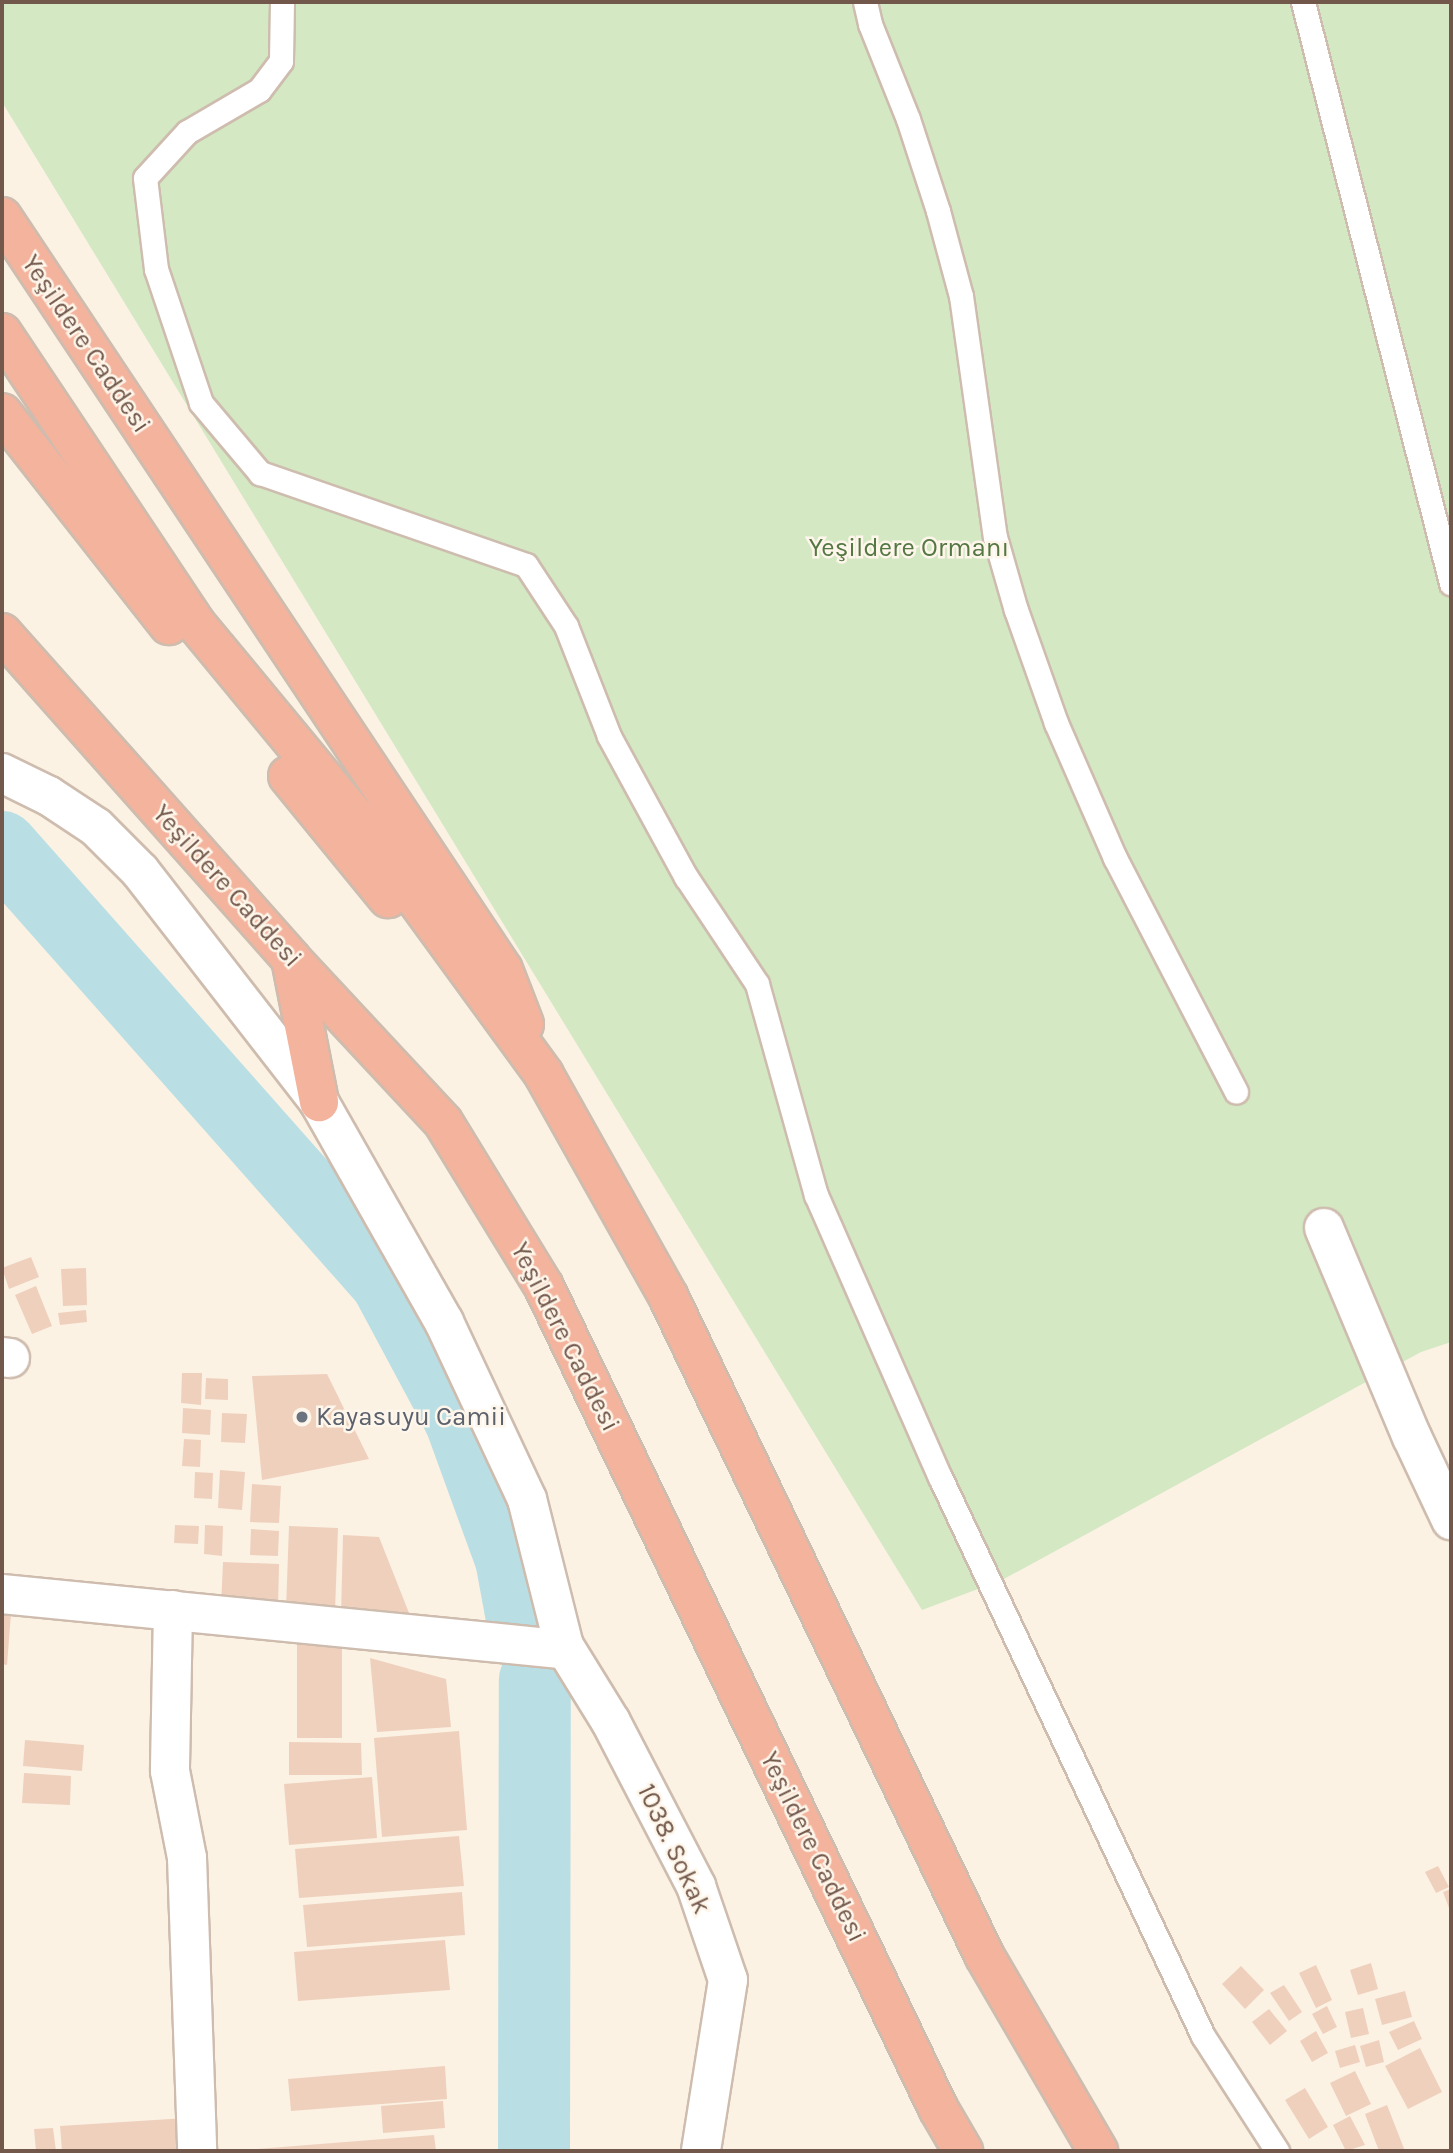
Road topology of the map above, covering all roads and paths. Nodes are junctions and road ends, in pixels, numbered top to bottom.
1 (282, 2) edge
2 (865, 2) edge
3 (1303, 2) edge
4 (2, 217) edge
5 (2, 333) edge
6 (2, 413) edge
7 (1451, 583) edge
8 (2, 633) edge
9 (2, 773) edge
10 (291, 959) junction
11 (544, 1075) junction
12 (1236, 1091) dead end
13 (319, 1102) junction
14 (1324, 1228) dead end
15 (1451, 1520) edge
16 (2, 1594) edge
17 (173, 1609) junction
18 (564, 1646) junction
19 (197, 2151) edge
20 (702, 2151) edge
21 (963, 2151) edge
22 (1098, 2151) edge
23 (1277, 2151) edge

1 - 23 lane
2 - 12 lane
3 - 7 lane
4 - 11 highway, Yeşildere Caddesi
5 - 11 highway, Yeşildere Caddesi
6 - 11 highway, Yeşildere Caddesi
8 - 10 highway, Yeşildere Caddesi
9 - 13 street, 1038. Sokak
10 - 13 highway
10 - 21 highway, Yeşildere Caddesi
11 - 22 highway, Yeşildere Caddesi
13 - 18 street, 1038. Sokak
14 - 15 street
16 - 17 street
17 - 18 street
17 - 19 street
18 - 20 street, 1038. Sokak

